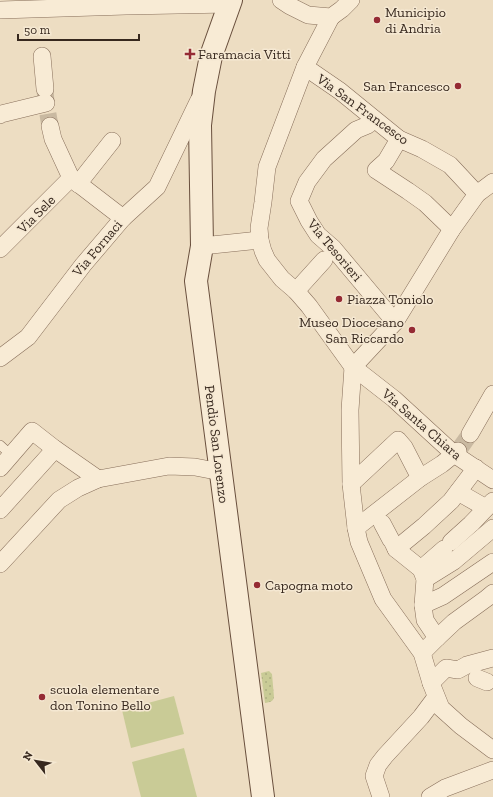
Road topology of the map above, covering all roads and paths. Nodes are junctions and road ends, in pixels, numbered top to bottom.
1 (281, 0) edge
2 (351, 0) edge
3 (230, 2) edge
4 (8, 4) edge
5 (331, 18) junction
6 (42, 56) dead end
7 (305, 67) junction
8 (204, 91) junction
9 (0, 115) edge
10 (368, 125) dead end
11 (50, 126) tunnel mouth
12 (399, 139) junction
13 (112, 141) dead end
14 (75, 181) junction
15 (493, 182) edge
16 (477, 194) junction
17 (122, 218) junction
18 (452, 229) junction
19 (260, 240) junction
20 (202, 246) junction
21 (0, 249) edge
22 (328, 254) junction
23 (296, 291) junction
24 (395, 322) junction
25 (0, 358) edge
26 (353, 367) junction
27 (493, 394) edge
28 (470, 434) tunnel mouth
29 (55, 449) junction
30 (6, 450) edge
31 (456, 452) junction
32 (0, 468) edge
33 (476, 468) junction
34 (221, 472) junction
35 (420, 478) junction
36 (98, 479) junction
37 (493, 480) edge
38 (351, 484) junction
39 (458, 492) junction
40 (490, 505) edge
41 (0, 510) edge
42 (379, 517) junction
43 (471, 524) junction
44 (356, 528) junction
45 (488, 532) edge
46 (394, 545) junction
47 (493, 562) edge
48 (0, 564) edge
49 (423, 574) junction
50 (493, 593) edge
51 (423, 605) junction
52 (438, 638) junction
53 (422, 654) junction
54 (493, 658) edge
55 (434, 690) junction
56 (493, 750) edge
57 (493, 770) edge
58 (379, 792) edge
59 (449, 792) edge
60 (263, 797) edge
61 (430, 797) edge

1 - 5 street
2 - 5 street
3 - 4 street
3 - 8 street, Pendio San Lorenzo
5 - 7 street, Via Santa Chiara
6 - 9 street
7 - 12 street, Via San Francesco
7 - 19 street, Via Santa Chiara
8 - 17 street, Via Fornaci
8 - 20 street, Pendio San Lorenzo
10 - 22 street, Via Tesorieri
11 - 14 street
12 - 16 street, Via San Francesco
12 - 18 street
13 - 14 street, Via Sele
14 - 17 street
14 - 21 street, Via Sele
15 - 16 street
16 - 18 street
17 - 25 street, Via Fornaci
18 - 24 street
19 - 20 street
19 - 23 street, Via Santa Chiara
20 - 34 street, Pendio San Lorenzo
22 - 23 street
22 - 24 street, Via Tesorieri
23 - 26 street, Via Santa Chiara
24 - 26 street
26 - 31 street, Via Santa Chiara
26 - 38 street
27 - 28 street
29 - 30 street
29 - 36 street
29 - 41 street
30 - 32 street
31 - 33 street, Via Santa Chiara
31 - 35 street
33 - 37 street, Via Santa Chiara
33 - 39 street
34 - 36 street
34 - 60 street, Pendio San Lorenzo
35 - 38 street
35 - 42 street
36 - 48 street
38 - 44 street
39 - 40 street
39 - 46 street
40 - 43 street
42 - 44 street
42 - 46 street
43 - 45 street
43 - 49 street
44 - 53 street
45 - 49 street
46 - 49 street
47 - 51 street
49 - 51 street
50 - 52 street
51 - 52 street
52 - 53 street
53 - 55 street
54 - 55 street
55 - 56 street
55 - 58 street
57 - 59 street
59 - 61 street

